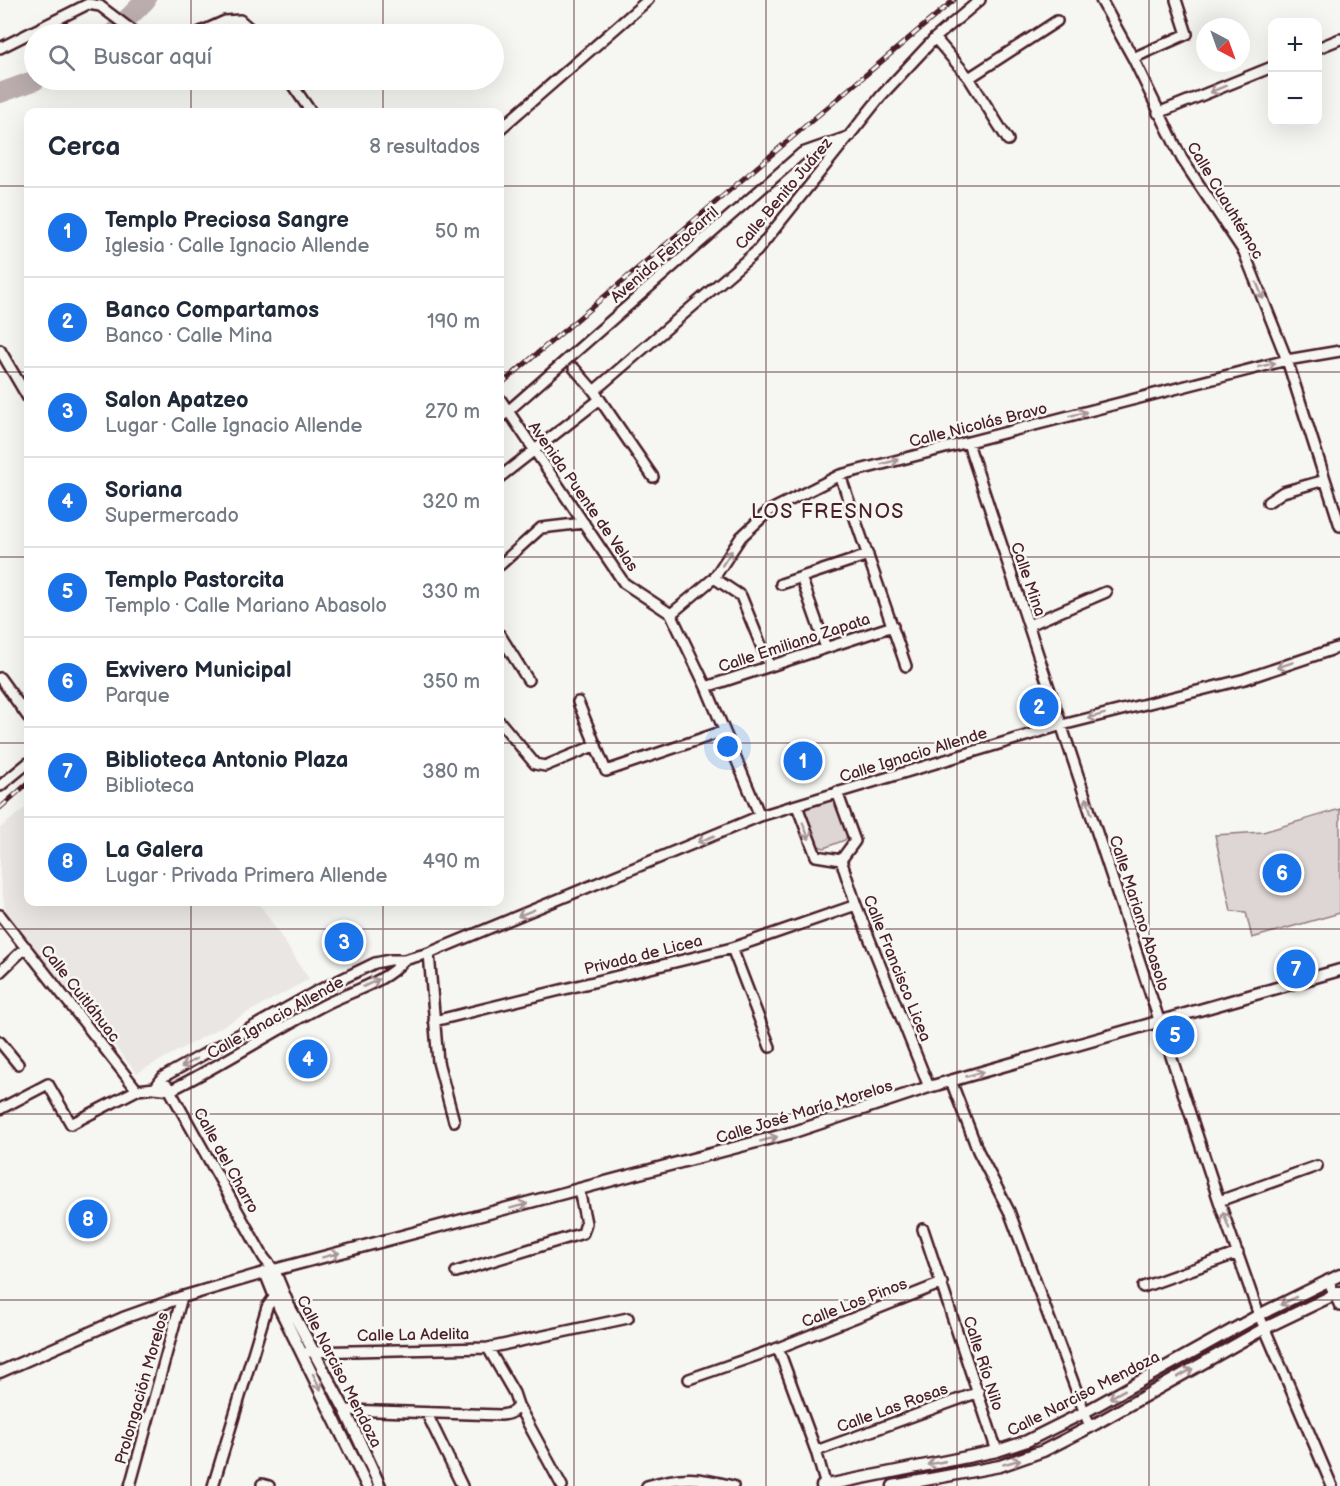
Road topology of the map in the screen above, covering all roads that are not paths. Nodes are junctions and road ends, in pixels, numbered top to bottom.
1 (648, 0) edge
2 (980, 0) edge
3 (1101, 0) edge
4 (1179, 1) edge
5 (1057, 21) dead end
6 (48, 24) edge
7 (124, 24) edge
8 (218, 24) edge
9 (245, 24) edge
10 (24, 36) edge
11 (935, 38) junction
12 (1340, 39) edge
13 (1322, 46) edge
14 (0, 48) edge
15 (1133, 58) junction
16 (1268, 69) edge
17 (969, 78) junction
18 (296, 90) edge
19 (308, 108) edge
20 (1158, 114) junction
21 (504, 126) edge
22 (850, 136) junction
23 (1008, 140) dead end
24 (0, 350) edge
25 (1340, 351) edge
26 (1287, 360) junction
27 (574, 368) dead end
28 (24, 391) edge
29 (597, 396) junction
30 (504, 413) edge
31 (504, 415) edge
32 (968, 442) junction
33 (534, 450) junction
34 (504, 474) edge
35 (840, 475) junction
36 (653, 477) dead end
37 (1325, 480) junction
38 (1268, 502) dead end
39 (584, 523) junction
40 (1340, 526) edge
41 (868, 555) junction
42 (504, 561) edge
43 (801, 577) junction
44 (714, 578) junction
45 (781, 584) dead end
46 (1106, 592) dead end
47 (670, 614) junction
48 (1029, 625) junction
49 (892, 626) junction
50 (504, 641) edge
51 (1340, 647) edge
52 (826, 648) junction
53 (769, 665) junction
54 (906, 666) dead end
55 (0, 678) edge
56 (528, 680) dead end
57 (706, 687) junction
58 (578, 702) dead end
59 (24, 711) edge
60 (1062, 725) junction
61 (504, 727) edge
62 (724, 731) junction
63 (596, 746) junction
64 (24, 766) edge
65 (0, 786) edge
66 (837, 792) junction
67 (797, 806) junction
68 (760, 816) junction
69 (841, 860) junction
70 (856, 905) junction
71 (0, 915) edge
72 (26, 947) junction
73 (732, 948) junction
74 (429, 953) junction
75 (404, 960) junction
76 (1340, 970) edge
77 (0, 972) edge
78 (434, 1022) junction
79 (1159, 1022) junction
80 (0, 1042) edge
81 (770, 1047) dead end
82 (18, 1064) dead end
83 (163, 1077) junction
84 (951, 1081) junction
85 (929, 1087) junction
86 (155, 1088) junction
87 (137, 1090) junction
88 (171, 1090) junction
89 (0, 1109) edge
90 (454, 1121) dead end
91 (1317, 1166) dead end
92 (579, 1190) junction
93 (1219, 1200) junction
94 (923, 1229) dead end
95 (1238, 1253) junction
96 (270, 1271) junction
97 (456, 1272) dead end
98 (1340, 1275) edge
99 (1328, 1280) junction
100 (942, 1283) junction
101 (1143, 1287) dead end
102 (1337, 1293) edge
103 (279, 1295) junction
104 (182, 1297) junction
105 (1340, 1306) edge
106 (1259, 1315) junction
107 (628, 1318) dead end
108 (1265, 1328) junction
109 (488, 1348) junction
110 (778, 1348) junction
111 (308, 1352) junction
112 (0, 1372) edge
113 (689, 1379) dead end
114 (978, 1392) junction
115 (518, 1405) junction
116 (345, 1410) junction
117 (1083, 1413) junction
118 (427, 1414) junction
119 (1090, 1427) junction
120 (816, 1451) junction
121 (997, 1451) junction
122 (130, 1486) edge
123 (213, 1486) edge
124 (367, 1486) edge
125 (380, 1486) edge
126 (462, 1486) edge
127 (562, 1486) edge
128 (647, 1486) edge
129 (733, 1486) edge
130 (824, 1486) edge
131 (893, 1486) edge
132 (1332, 1486) edge

1 - 21 street
2 - 11 street, Calle Benito Juárez
3 - 15 street, Calle Cuauhtémoc
4 - 15 street
5 - 17 street
6 - 7 street
8 - 9 street
10 - 14 street
11 - 17 street
11 - 22 street, Calle Benito Juárez
12 - 13 street
15 - 20 street, Calle Cuauhtémoc
16 -> 20 street
17 - 23 street
18 - 19 street
20 -> 26 street, Calle Cuauhtémoc
22 - 29 street, Calle Benito Juárez
22 - 30 street, Avenida Ferrocarril
24 - 28 street
25 - 26 street, Calle Nicolás Bravo
32 -> 26 street, Calle Nicolás Bravo
26 - 37 street, Calle Cuauhtémoc
27 - 29 street
29 - 33 street, Calle Benito Juárez
29 - 36 street
31 - 33 street, Avenida Puente de Velas
35 -> 32 street, Calle Nicolás Bravo
32 - 48 street, Calle Mina
33 - 34 street, Calle Benito Juárez
33 - 39 street, Avenida Puente de Velas
35 - 41 street
44 -> 35 street, Calle Nicolás Bravo
37 - 38 street
37 - 40 street, Calle Cuauhtémoc
39 - 42 street
39 - 47 street, Avenida Puente de Velas
41 - 43 street
41 - 49 street
43 - 45 street
43 - 52 street
44 - 47 street, Calle Nicolás Bravo
44 - 53 street
46 - 48 street
47 - 57 street
48 - 60 street, Calle Mina
49 - 52 street, Calle Emiliano Zapata
49 - 54 street
50 - 56 street
51 -> 60 street, Calle Ignacio Allende
52 - 53 street, Calle Emiliano Zapata
53 - 57 street, Calle Emiliano Zapata
55 - 59 street
57 - 62 street
58 - 63 street
60 - 66 street, Calle Ignacio Allende
79 -> 60 street, Calle Mariano Abasolo
61 - 63 street
62 - 63 street
62 - 68 street
64 - 65 street
66 - 67 street, Calle Ignacio Allende
66 - 69 street
67 - 68 street, Calle Ignacio Allende
67 -> 69 street
68 -> 74 street, Calle Ignacio Allende
69 - 70 street, Calle Francisco Licea
70 - 73 street, Privada de Licea
70 - 85 street, Calle Francisco Licea
71 - 72 street, Calle Cuitláhuac
72 - 77 street
72 - 87 street, Calle Cuitláhuac
73 - 78 street, Privada de Licea
73 - 81 street
74 - 75 street, Calle Ignacio Allende
74 - 78 street
75 -> 83 street, Calle Ignacio Allende
88 -> 75 street, Calle Ignacio Allende
76 - 79 street, Calle José María Morelos
78 - 90 street
84 -> 79 street, Calle José María Morelos
79 - 93 street, Calle Mariano Abasolo
80 - 82 street
83 - 86 street, Calle Ignacio Allende
83 - 88 street, Calle del Charro
84 - 85 street, Calle José María Morelos
84 - 117 street
92 -> 85 street, Calle José María Morelos
86 - 87 street
86 - 88 street
87 - 89 street
88 - 96 street, Calle del Charro
91 - 93 street
96 -> 92 street, Calle José María Morelos
92 - 97 street
95 -> 93 street, Calle Mariano Abasolo
94 - 100 street, Calle Río Nilo
95 - 101 street
95 - 106 street, Calle Mariano Abasolo
96 - 103 street, Calle Narciso Mendoza
96 - 104 street, Prolongación Morelos
98 - 99 street, Calle Narciso Mendoza
99 - 102 street
99 -> 106 street, Calle Narciso Mendoza
100 - 110 street, Calle Los Pinos
100 - 114 street, Calle Río Nilo
102 - 105 street
102 - 108 street, Calle Narciso Mendoza
103 - 111 street, Calle Narciso Mendoza
103 - 123 street
104 - 112 street, Prolongación Morelos
104 - 122 street, Prolongación Morelos
106 - 108 street, Calle Mariano Abasolo
106 -> 117 street, Calle Narciso Mendoza
107 - 109 street, Calle La Adelita
119 -> 108 street, Calle Narciso Mendoza
108 - 132 street, Calle Mariano Abasolo
109 - 111 street, Calle La Adelita
109 - 115 street
110 - 113 street, Calle Los Pinos
110 - 120 street
111 - 116 street, Calle Narciso Mendoza
111 -> 124 street, Calle Narciso Mendoza
114 - 120 street, Calle Las Rosas
114 - 121 street, Calle Río Nilo
115 - 118 street
115 - 127 street
116 - 118 street
116 - 125 street, Calle Narciso Mendoza
117 - 119 street
117 - 121 street, Calle Narciso Mendoza
118 - 126 street
131 -> 119 street, Calle Narciso Mendoza
120 - 130 street
121 -> 130 street, Calle Narciso Mendoza
128 - 129 street

